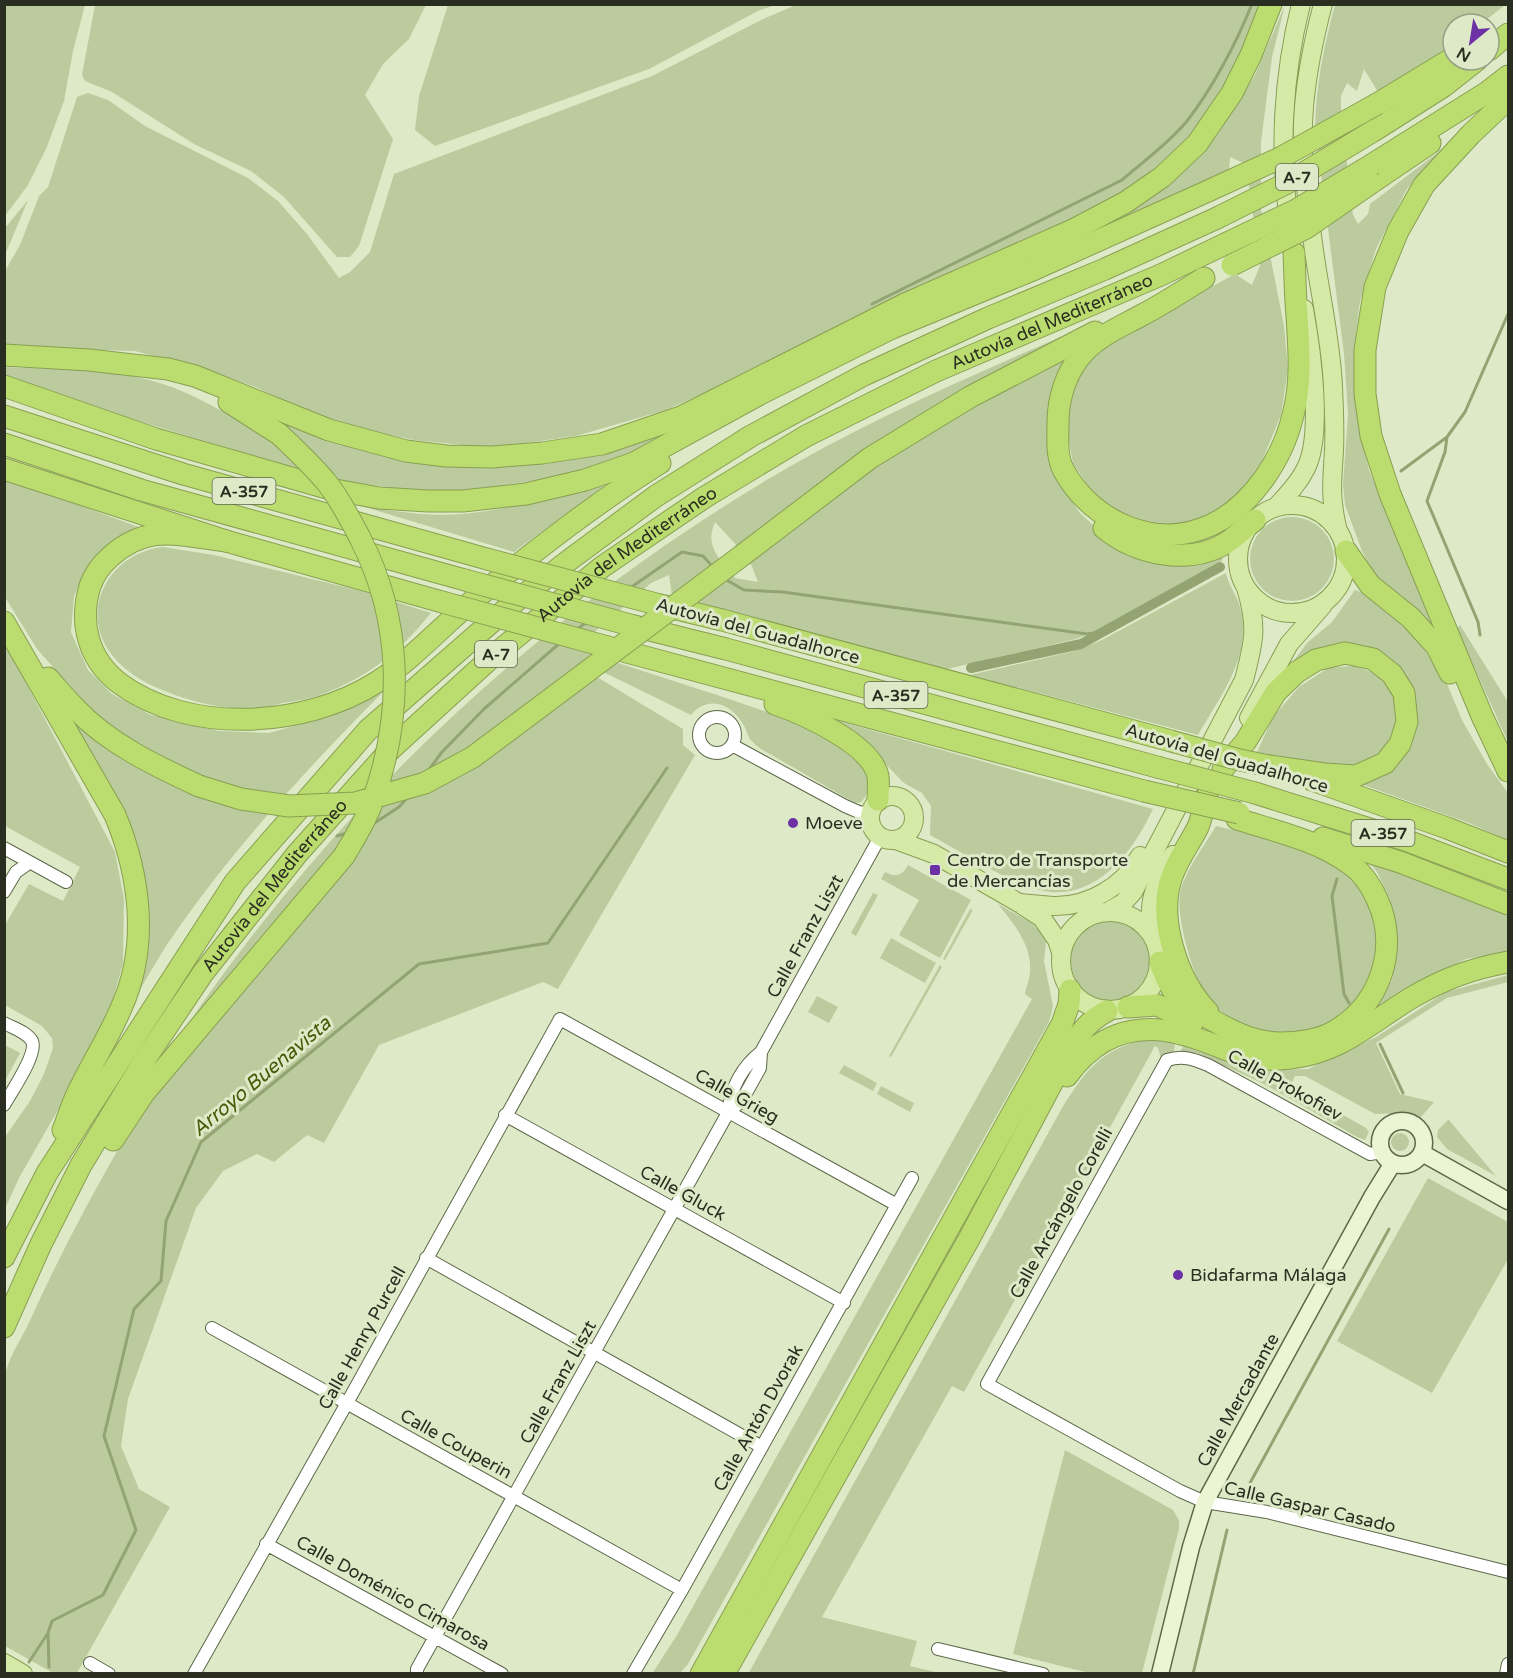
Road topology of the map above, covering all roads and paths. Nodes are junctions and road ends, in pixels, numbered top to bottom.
1 (1271, 4) edge
2 (1301, 4) edge
3 (1323, 4) edge
4 (1441, 65) edge
5 (1462, 72) edge
6 (1509, 76) edge
7 (1509, 99) edge
8 (1372, 173) junction
9 (1294, 253) junction
10 (1204, 279) junction
11 (4, 356) edge
12 (145, 366) junction
13 (808, 371) junction
14 (4, 386) edge
15 (4, 416) edge
16 (4, 444) edge
17 (4, 469) edge
18 (1063, 470) junction
19 (1276, 507) junction
20 (1255, 520) junction
21 (1337, 527) junction
22 (226, 540) junction
23 (1346, 551) junction
24 (1246, 588) junction
25 (1323, 605) junction
26 (6, 625) edge
27 (672, 663) junction
28 (732, 745) dead end
29 (1200, 762) junction
30 (1269, 766) junction
31 (1223, 769) junction
32 (1509, 771) edge
33 (1199, 800) junction
34 (874, 806) junction
35 (1238, 816) junction
36 (914, 821) junction
37 (888, 838) junction
38 (4, 848) edge
39 (1509, 852) edge
40 (934, 854) junction
41 (28, 861) junction
42 (1509, 879) edge
43 (66, 882) dead end
44 (4, 892) edge
45 (1019, 903) junction
46 (1509, 904) edge
47 (1107, 912) junction
48 (1088, 916) junction
49 (1152, 934) junction
50 (1061, 952) junction
51 (1509, 962) edge
52 (1160, 963) junction
53 (1070, 990) junction
54 (1128, 1008) junction
55 (1107, 1011) junction
56 (560, 1019) joint
57 (4, 1023) edge
58 (1231, 1031) junction
59 (1290, 1058) junction
60 (1167, 1060) joint
61 (4, 1105) edge
62 (729, 1111) junction
63 (505, 1115) junction
64 (1017, 1152) junction
65 (1422, 1153) junction
66 (1388, 1157) junction
67 (47, 1173) junction
68 (912, 1178) dead end
69 (1509, 1201) edge
70 (897, 1205) junction
71 (674, 1209) junction
72 (4, 1257) edge
73 (426, 1258) junction
74 (844, 1303) junction
75 (4, 1328) edge
76 (213, 1328) dead end
77 (4, 1338) edge
78 (594, 1353) junction
79 (987, 1384) joint
80 (347, 1403) junction
81 (762, 1447) junction
82 (514, 1497) junction
83 (1205, 1502) junction
84 (266, 1544) junction
85 (1509, 1572) edge
86 (682, 1590) junction
87 (746, 1635) junction
88 (436, 1638) junction
89 (938, 1649) dead end
90 (713, 1655) junction
91 (4, 1663) edge
92 (90, 1663) dead end
93 (1509, 1664) edge
94 (415, 1672) edge
95 (23, 1674) edge
96 (109, 1674) edge
97 (194, 1674) edge
98 (502, 1674) edge
99 (633, 1674) edge
100 (691, 1674) edge
101 (701, 1674) edge
102 (724, 1674) edge
103 (734, 1674) edge
104 (1043, 1674) edge
105 (1160, 1674) edge
106 (1506, 1674) edge

1 - 12 highway
2 - 9 main road
3 - 21 main road
4 - 13 highway, bridge
5 - 67 highway, Autovía del Mediterráneo / A-7, bridge
6 - 8 highway, Autovía del Mediterráneo / A-7
7 - 32 highway
8 - 10 highway, bridge
8 - 75 highway, Autovía del Mediterráneo / A-7, bridge
9 - 18 highway
9 - 19 main road
10 - 18 highway
10 - 26 highway, bridge
11 - 12 highway
12 - 77 highway, bridge
13 - 14 highway
13 - 22 highway
15 - 30 highway, Autovía del Guadalhorce / A-357, bridge
16 - 42 highway, Autovía del Guadalhorce / A-357, bridge
17 - 22 highway
18 - 20 highway
19 - 20 main road
19 - 21 main road
20 - 24 main road
21 - 23 main road
22 - 27 highway, bridge
23 - 25 main road
23 - 32 highway
24 - 25 main road
24 - 29 main road
25 - 31 main road
26 - 67 highway
27 - 33 highway, bridge
27 - 34 highway
28 - 34 street
29 - 45 main road
29 - 47 main road
30 - 31 highway
30 - 39 highway, Autovía del Guadalhorce / A-357
31 - 33 main road
33 - 35 highway, bridge
33 - 49 main road
33 - 58 highway
34 - 36 main road
34 - 37 main road
35 - 46 highway
35 - 58 highway
36 - 37 main road
36 - 40 main road
37 - 40 main road
37 - 62 street, Calle Franz Liszt
38 - 41 street
40 - 45 main road
41 - 43 street
41 - 44 street
45 - 48 main road
45 - 50 main road
47 - 48 main road
47 - 49 main road
48 - 50 main road
49 - 52 main road
50 - 53 main road
51 - 59 highway
52 - 54 main road
52 - 58 highway
53 - 55 main road
53 - 90 highway
54 - 55 main road
54 - 59 highway
55 - 64 highway
56 - 62 street, Calle Grieg
56 - 63 street, Calle Henry Purcell
57 - 61 street
59 - 64 highway
60 - 66 street, Calle Prokofiev
60 - 79 street, Calle Arcángelo Corelli
62 - 70 street, Calle Grieg
62 - 71 street, Calle Franz Liszt
63 - 71 street, Calle Gluck
63 - 73 street, Calle Henry Purcell
64 - 87 highway
65 - 66 street
65 - 66 street
65 - 69 street
66 - 83 street, Calle Mercadante
67 - 72 highway, Autovía del Mediterráneo / A-7
68 - 70 street, Calle Antón Dvorak
70 - 74 street, Calle Antón Dvorak
71 - 74 street, Calle Gluck
71 - 78 street, Calle Franz Liszt
73 - 78 street
73 - 80 street, Calle Henry Purcell
74 - 81 street, Calle Antón Dvorak
76 - 80 street, Calle Couperin
78 - 81 street
78 - 82 street, Calle Franz Liszt
79 - 83 street, Calle Gaspar Casado
80 - 82 street, Calle Couperin
80 - 84 street, Calle Henry Purcell
81 - 86 street, Calle Antón Dvorak
82 - 86 street, Calle Couperin
82 - 88 street, Calle Franz Liszt
83 - 85 street, Calle Gaspar Casado
83 - 105 street, Calle Mercadante
84 - 88 street, Calle Doménico Cimarosa
84 - 97 street, Calle Henry Purcell
86 - 99 street, Calle Antón Dvorak
87 - 102 highway
87 - 103 highway
88 - 94 street, Calle Franz Liszt
88 - 98 street, Calle Doménico Cimarosa
89 - 104 street
90 - 100 highway
90 - 101 highway
91 - 95 main road
92 - 96 street
93 - 106 street

